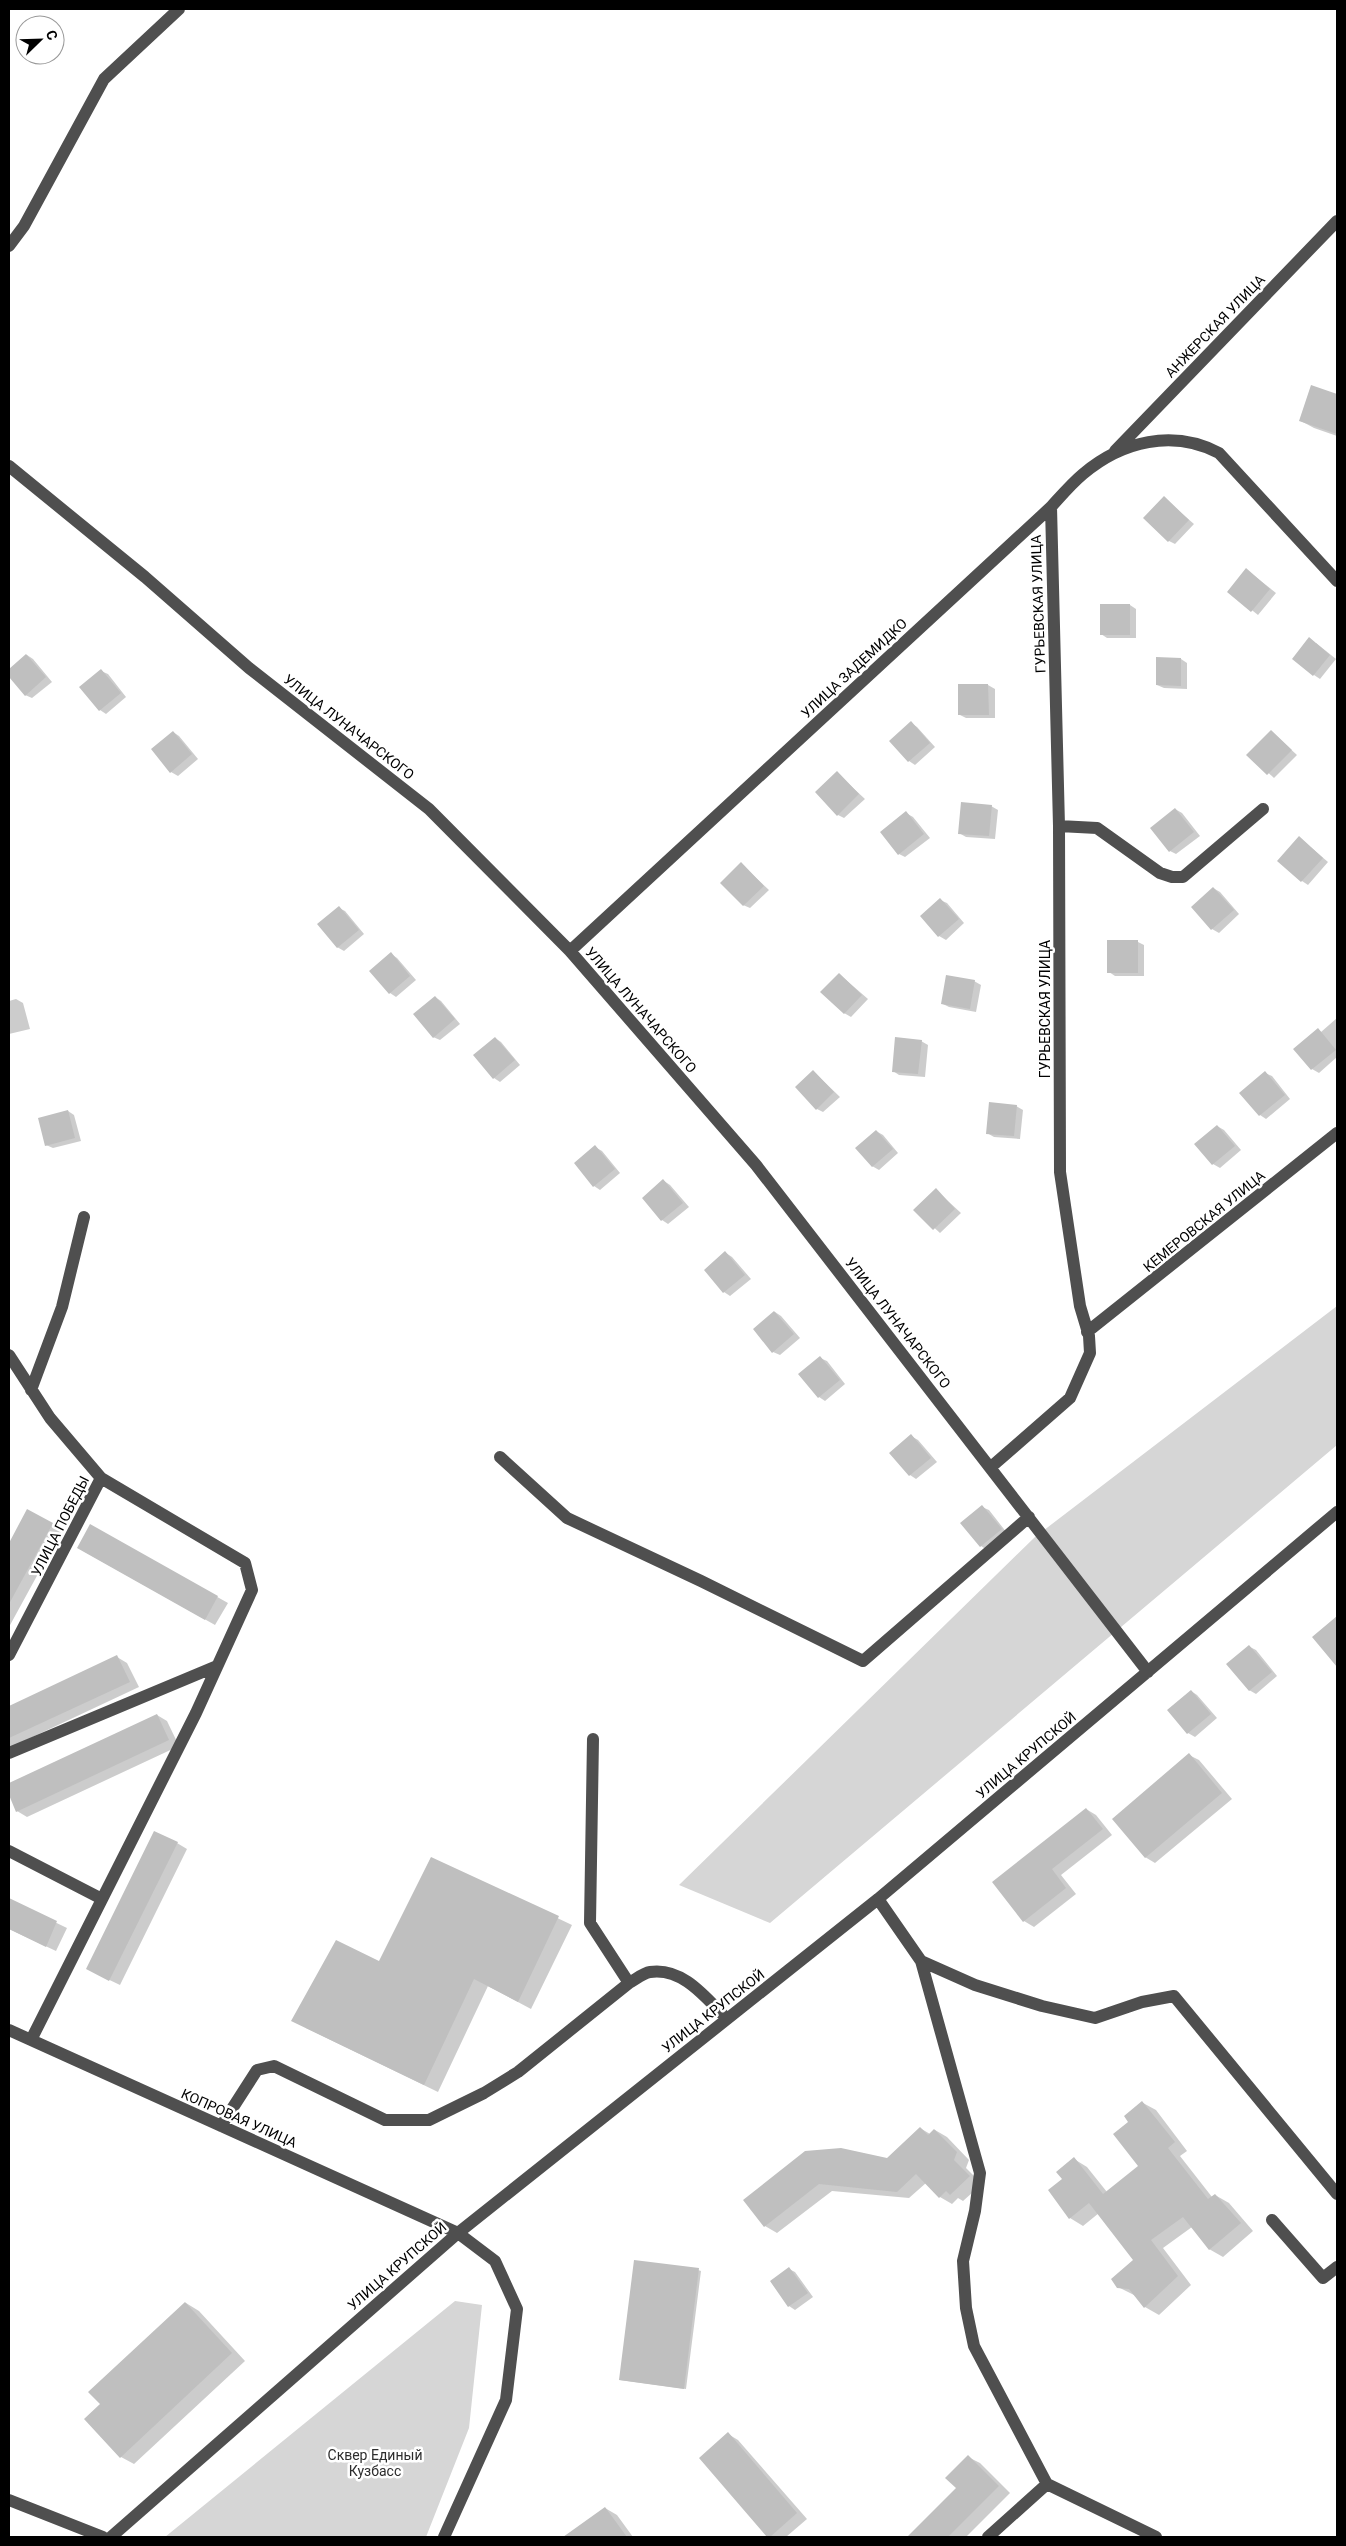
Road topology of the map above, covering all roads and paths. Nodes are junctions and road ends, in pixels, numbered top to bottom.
1 (179, 9) edge
2 (1337, 221) edge
3 (9, 246) edge
4 (1114, 453) junction
5 (9, 466) edge
6 (1051, 508) junction
7 (1337, 581) edge
8 (1263, 809) dead end
9 (1060, 826) junction
10 (570, 950) junction
11 (1337, 1133) edge
12 (84, 1217) dead end
13 (1088, 1332) junction
14 (9, 1355) edge
15 (31, 1390) junction
16 (500, 1457) dead end
17 (991, 1467) junction
18 (101, 1478) junction
19 (1337, 1512) edge
20 (1029, 1517) junction
21 (9, 1655) edge
22 (217, 1666) junction
23 (1148, 1672) junction
24 (593, 1739) dead end
25 (9, 1753) edge
26 (9, 1850) edge
27 (102, 1899) junction
28 (878, 1899) junction
29 (921, 1961) junction
30 (629, 1983) junction
31 (726, 2019) junction
32 (9, 2030) edge
33 (31, 2040) junction
34 (221, 2126) junction
35 (1337, 2194) edge
36 (1272, 2220) dead end
37 (458, 2233) junction
38 (1337, 2267) edge
39 (1047, 2484) junction
40 (9, 2500) edge
41 (103, 2537) edge
42 (111, 2537) edge
43 (444, 2537) edge
44 (988, 2537) edge
45 (1156, 2537) edge

1 - 3 street
2 - 4 street, АНЖЕРСКАЯ УЛИЦА
4 - 6 street, УЛИЦА ЗАДЕМИДКО
4 - 7 street, УЛИЦА ЗАДЕМИДКО
5 - 10 street, УЛИЦА ЛУНАЧАРСКОГО
6 - 9 street, ГУРЬЕВСКАЯ УЛИЦА
6 - 10 street, УЛИЦА ЗАДЕМИДКО
8 - 9 street
9 - 13 street, ГУРЬЕВСКАЯ УЛИЦА
10 - 17 street, УЛИЦА ЛУНАЧАРСКОГО
11 - 13 street, КЕМЕРОВСКАЯ УЛИЦА
12 - 15 street
13 - 17 street, ГУРЬЕВСКАЯ УЛИЦА
14 - 15 street
15 - 18 street
16 - 20 street
17 - 20 street, УЛИЦА ЛУНАЧАРСКОГО
18 - 21 street, УЛИЦА ПОБЕДЫ
18 - 22 street, УЛИЦА ПОБЕДЫ
19 - 23 street, УЛИЦА КРУПСКОЙ
20 - 23 street, УЛИЦА ЛУНАЧАРСКОГО
22 - 25 street
22 - 27 street
23 - 28 street, УЛИЦА КРУПСКОЙ
24 - 30 street
26 - 27 street
27 - 33 street
28 - 29 street
28 - 31 street, УЛИЦА КРУПСКОЙ
29 - 35 street
29 - 39 street
30 - 31 street
30 - 34 street
31 - 37 street, УЛИЦА КРУПСКОЙ
32 - 33 street, КОПРОВАЯ УЛИЦА
33 - 34 street, КОПРОВАЯ УЛИЦА
34 - 37 street, КОПРОВАЯ УЛИЦА
36 - 38 street
37 - 42 street, УЛИЦА КРУПСКОЙ
37 - 43 street, КОПРОВАЯ УЛИЦА
39 - 44 street
39 - 45 street
40 - 41 street

